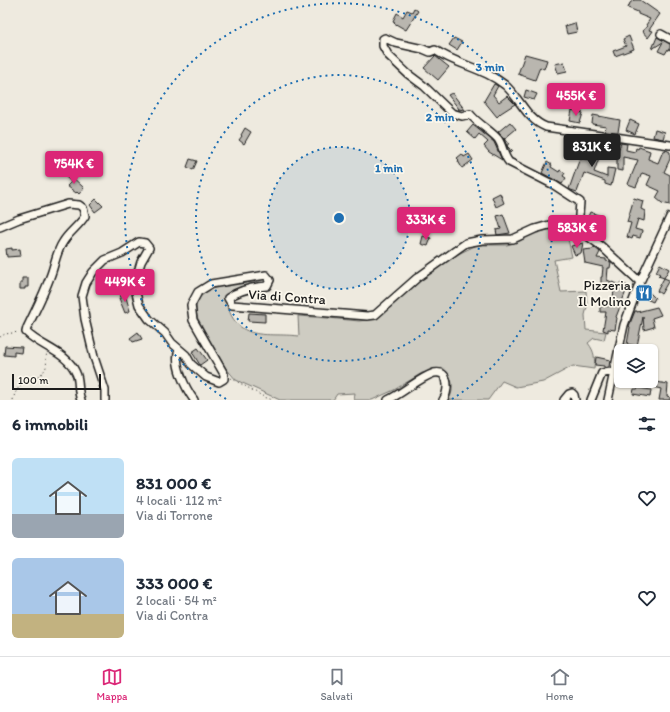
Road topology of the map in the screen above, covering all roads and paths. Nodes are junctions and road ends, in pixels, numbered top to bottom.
1 (661, 34) dead end
2 (670, 39) edge
3 (670, 146) edge
4 (670, 217) edge
5 (0, 227) edge
6 (578, 228) junction
7 (640, 282) junction
8 (26, 332) junction
9 (0, 338) edge
10 (620, 344) edge
11 (48, 348) junction
12 (179, 350) junction
13 (614, 372) joint
14 (224, 374) junction
15 (13, 400) edge
16 (81, 400) edge
17 (105, 400) edge
18 (194, 400) edge
19 (273, 400) edge
20 (388, 400) edge
21 (443, 400) edge
22 (564, 400) edge
23 (575, 400) edge
24 (591, 400) edge
25 (608, 400) edge

1 - 2 street
3 - 6 street
4 - 7 street
5 - 8 street
6 - 7 street
6 - 14 street, Via di Contra
7 - 10 street
8 - 9 path
8 - 11 street
11 - 15 path
11 - 16 street
12 - 14 street
12 - 17 street
12 - 18 street
13 - 24 street
13 - 25 street
14 - 19 path
20 - 21 street
22 - 23 street

